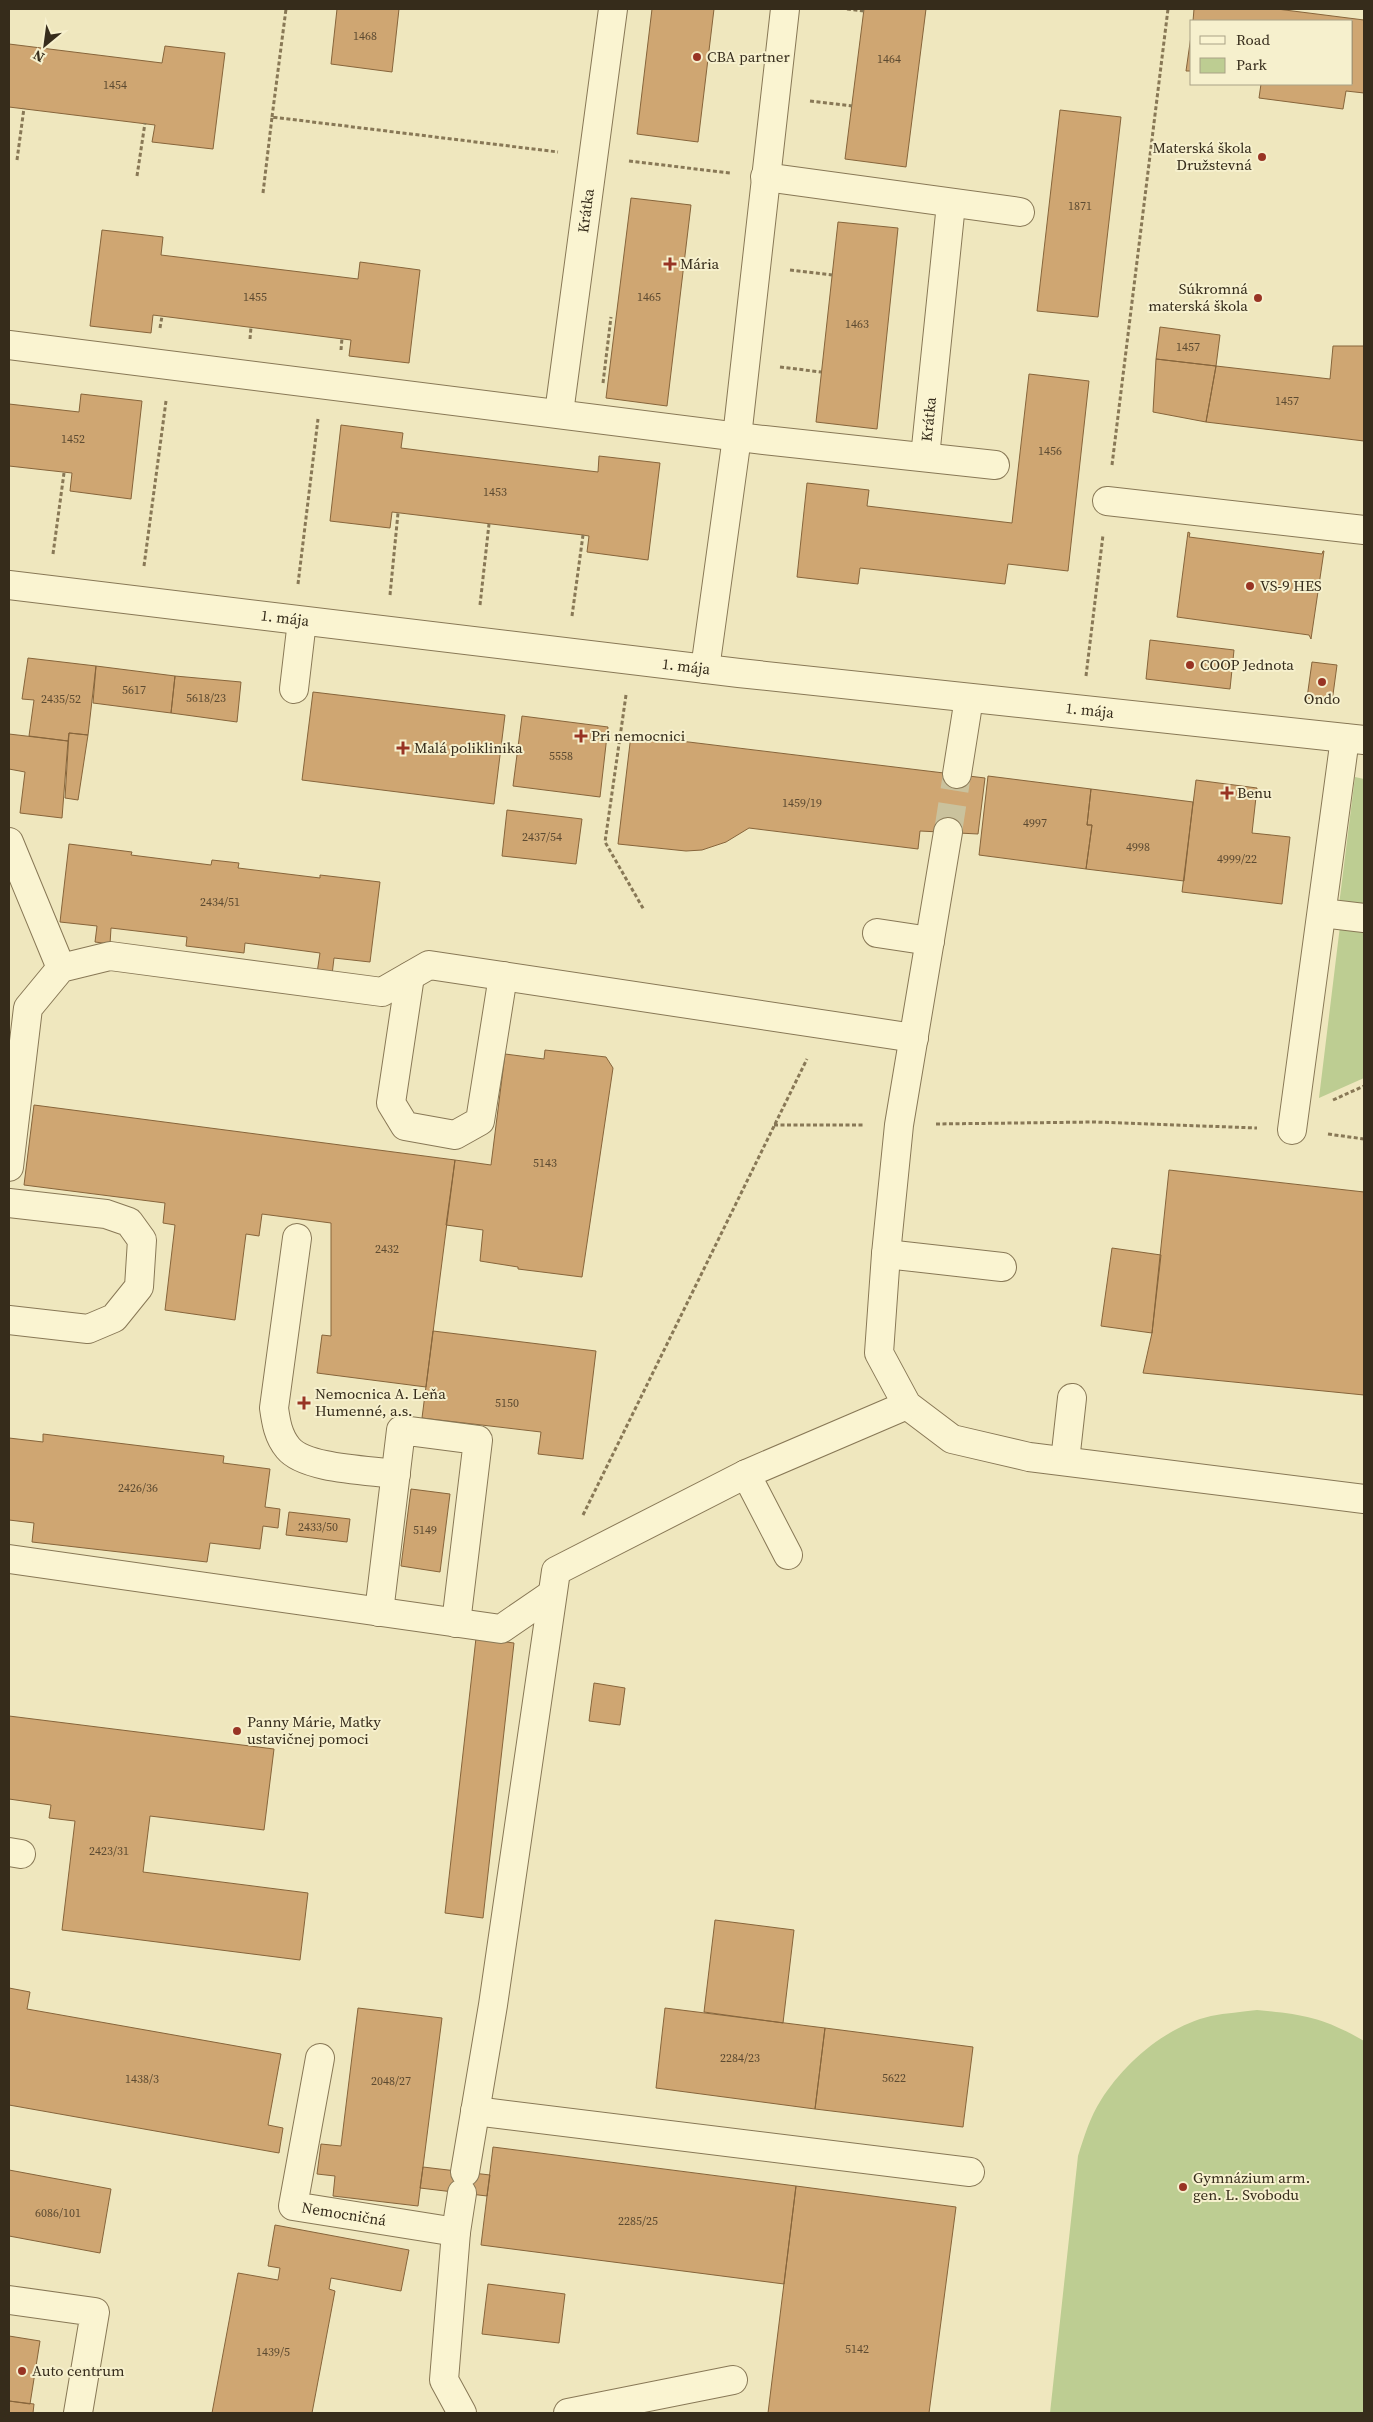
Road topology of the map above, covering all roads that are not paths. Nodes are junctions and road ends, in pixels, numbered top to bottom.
1 (613, 9) edge
2 (785, 9) edge
3 (765, 177) junction
4 (951, 204) junction
5 (1020, 212) dead end
6 (9, 345) edge
7 (560, 413) junction
8 (737, 437) junction
9 (924, 456) junction
10 (995, 465) dead end
11 (1107, 501) road end
12 (1364, 530) edge
13 (9, 585) edge
14 (302, 620) junction
15 (705, 669) junction
16 (294, 690) dead end
17 (969, 698) junction
18 (1355, 739) edge
19 (957, 774) tunnel mouth
20 (948, 832) tunnel mouth
21 (9, 842) edge
22 (1322, 913) junction
23 (1364, 918) edge
24 (877, 933) dead end
25 (930, 941) junction
26 (61, 968) junction
27 (410, 976) junction
28 (503, 976) junction
29 (914, 1038) junction
30 (1292, 1130) road end
31 (9, 1167) edge
32 (9, 1202) edge
33 (297, 1238) dead end
34 (886, 1254) junction
35 (1002, 1267) dead end
36 (9, 1320) edge
37 (1072, 1398) dead end
38 (907, 1405) junction
39 (1065, 1461) junction
40 (396, 1474) junction
41 (746, 1474) junction
42 (1364, 1499) edge
43 (788, 1555) dead end
44 (9, 1559) edge
45 (552, 1594) junction
46 (379, 1612) junction
47 (456, 1623) junction
48 (320, 2058) dead end
49 (475, 2111) junction
50 (970, 2172) dead end
51 (456, 2232) junction
52 (9, 2300) edge
53 (733, 2380) dead end
54 (78, 2413) edge
55 (462, 2413) edge
56 (568, 2413) edge

1 - 7 street, Krátka
2 - 3 street
3 - 4 street
3 - 8 street
4 - 5 street
4 - 9 street, Krátka
6 - 7 street
7 - 8 street
8 - 9 street, Krátka
8 - 15 street
9 - 10 street, Krátka
11 - 12 street
13 - 14 street, 1. mája
14 - 15 street, 1. mája
14 - 16 street
15 - 17 street, 1. mája
17 - 18 street, 1. mája
17 - 19 street
18 - 22 street
20 - 25 street
21 - 26 street
22 - 23 street
22 - 30 street
24 - 25 street
25 - 29 street
26 - 27 street
26 - 31 street
27 - 28 street
27 - 28 street
28 - 29 street
29 - 34 street
32 - 36 street
33 - 40 street
34 - 35 street
34 - 38 street
37 - 39 street
38 - 39 street
38 - 41 street
39 - 42 street
40 - 46 street
40 - 47 street
41 - 43 street
41 - 45 street
44 - 46 street
45 - 47 street
45 - 49 street
46 - 47 street
48 - 51 street, Nemocničná
49 - 50 street
49 - 51 street
51 - 55 street
52 - 54 street
53 - 56 street

